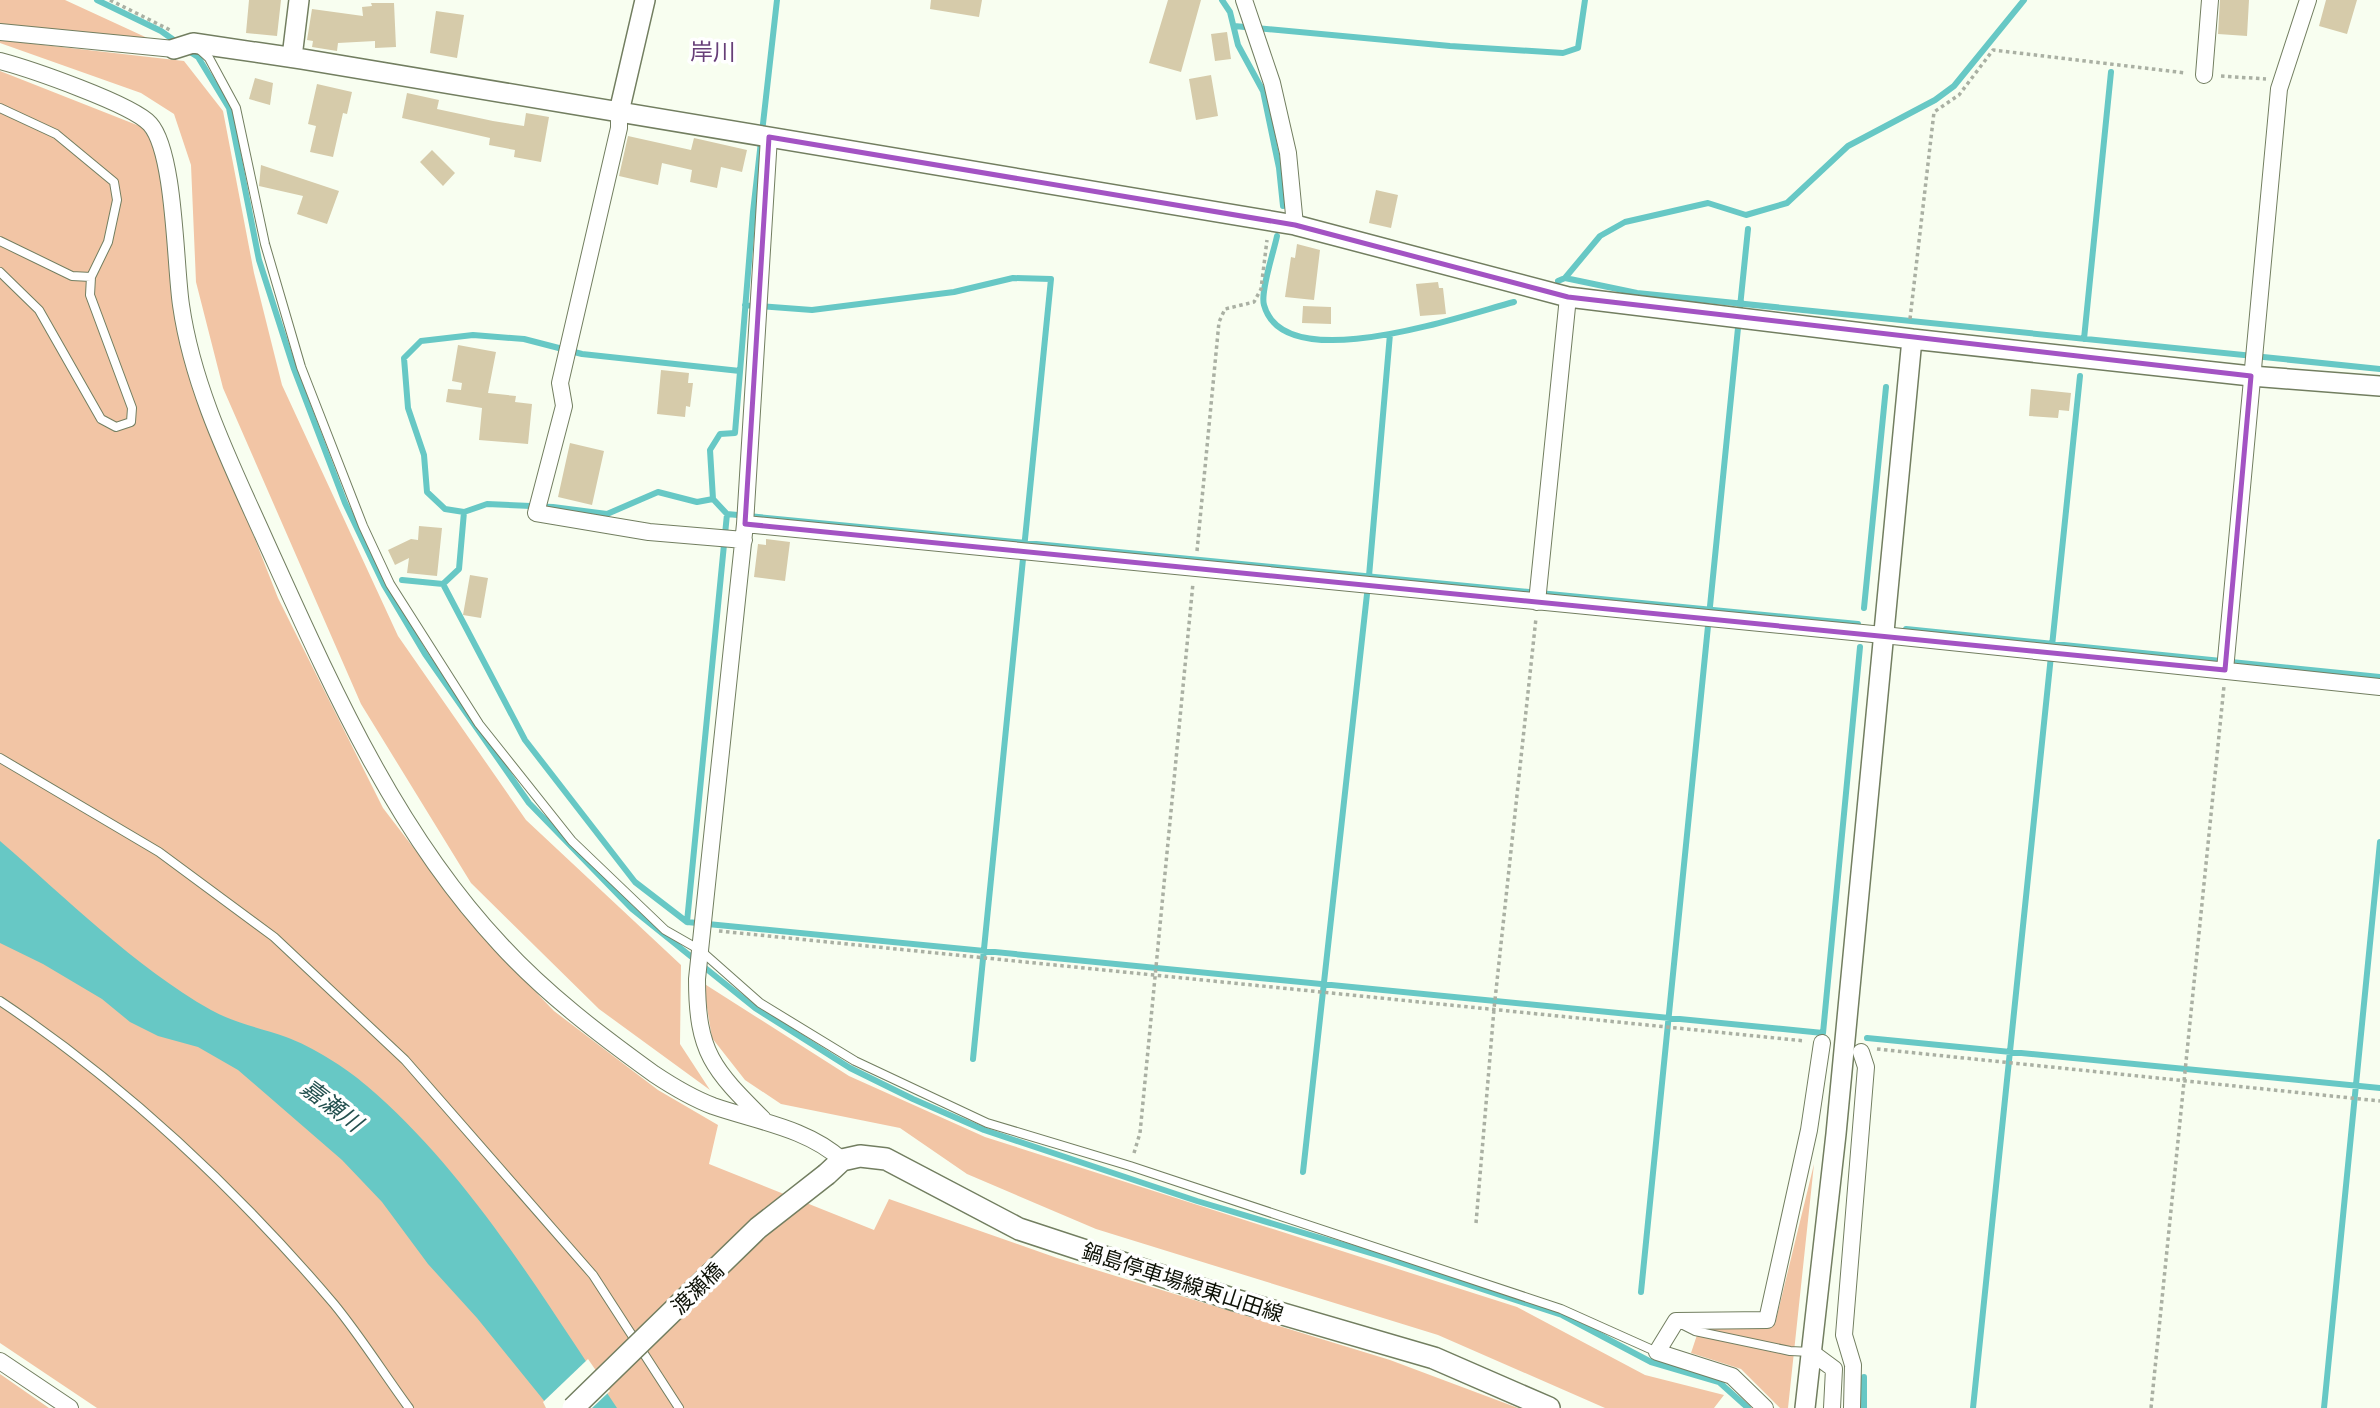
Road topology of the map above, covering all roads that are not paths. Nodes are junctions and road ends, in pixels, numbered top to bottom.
1 (299, 0) edge
2 (645, 0) edge
3 (1244, 0) edge
4 (2210, 0) edge
5 (2308, 0) edge
6 (0, 32) edge
7 (184, 46) junction
8 (292, 57) junction
9 (0, 61) edge
10 (2204, 75) road end
11 (0, 108) edge
12 (619, 112) junction
13 (761, 135) junction
14 (1294, 225) junction
15 (0, 242) edge
16 (0, 272) edge
17 (91, 277) junction
18 (1568, 297) junction
19 (1912, 339) junction
20 (2253, 362) junction
21 (2380, 386) edge
22 (737, 530) junction
23 (1538, 594) junction
24 (1883, 635) junction
25 (2226, 662) junction
26 (2380, 687) edge
27 (0, 758) edge
28 (700, 950) junction
29 (0, 1002) edge
30 (1822, 1043) road end
31 (1861, 1052) road end
32 (763, 1119) junction
33 (834, 1167) junction
34 (1676, 1321) junction
35 (1657, 1352) junction
36 (1811, 1352) junction
37 (0, 1361) edge
38 (70, 1408) edge
39 (409, 1408) edge
40 (573, 1408) edge
41 (679, 1408) edge
42 (1549, 1408) edge
43 (1765, 1408) edge
44 (1805, 1408) edge
45 (1832, 1408) edge
46 (1852, 1408) edge

1 - 8 street
2 - 12 street
3 - 14 street
4 - 10 street
5 - 20 street
6 - 7 street
7 - 8 street
7 - 28 lane
8 - 12 street
9 - 32 street
11 - 17 lane
12 - 13 street
12 - 22 street
13 - 14 street
13 - 22 street
14 - 18 street
15 - 17 lane
16 - 17 lane
18 - 19 street
18 - 23 street
19 - 20 street
19 - 24 street
20 - 21 street
20 - 25 street
22 - 23 street
22 - 28 street
23 - 24 street
24 - 25 street
24 - 36 street
25 - 26 street
27 - 41 lane
28 - 32 street
28 - 35 lane
29 - 39 lane
30 - 34 street
31 - 46 street
32 - 33 street
33 - 40 main road, 渡瀬橋, bridge
33 - 42 main road, 鍋島停車場線東山田線
34 - 35 street
34 - 36 lane
35 - 43 street
36 - 44 street
36 - 45 street
37 - 38 street

